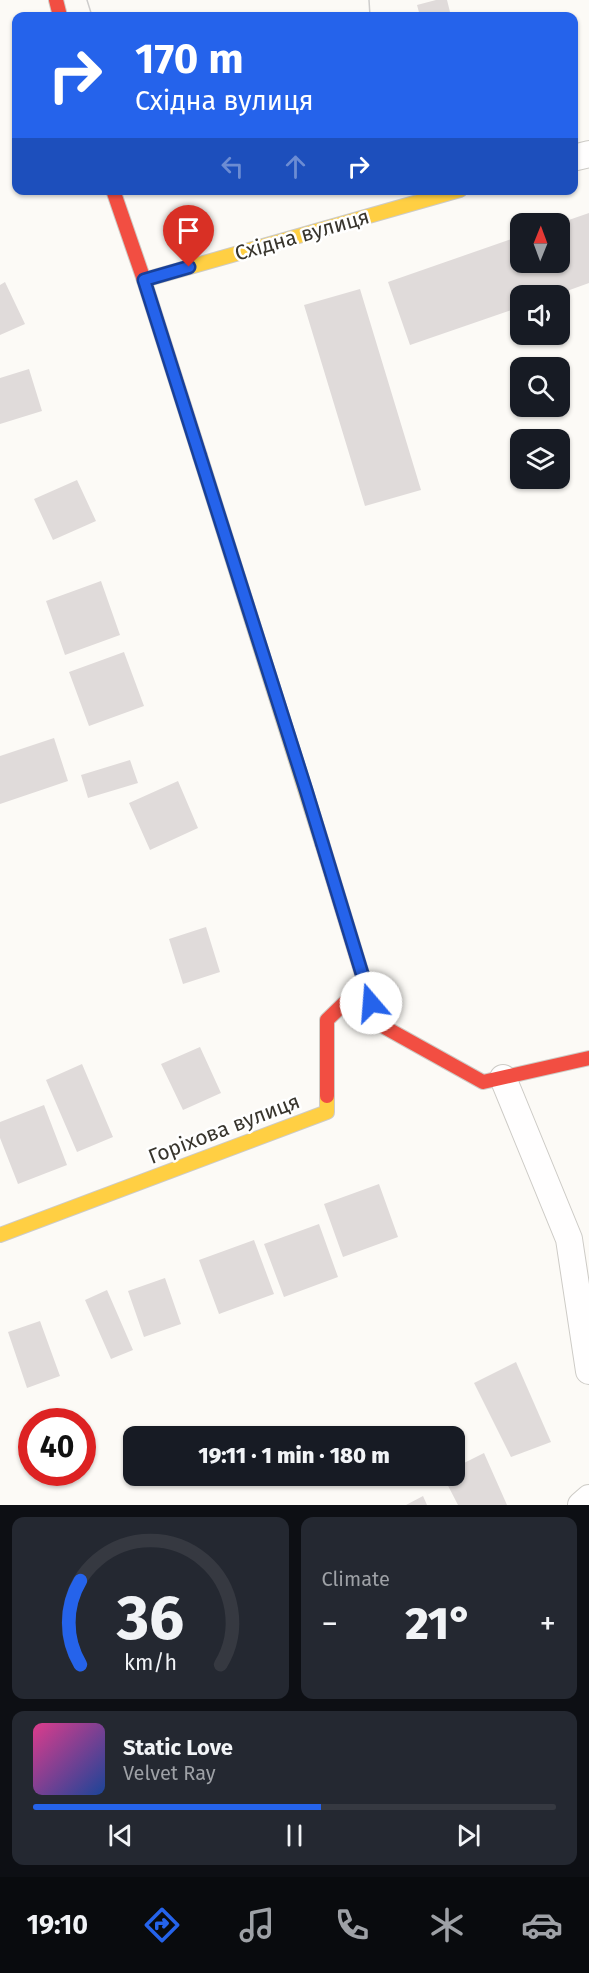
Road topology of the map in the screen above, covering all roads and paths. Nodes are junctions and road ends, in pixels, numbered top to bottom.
1 (115, 195) edge
2 (442, 195) edge
3 (144, 280) junction
4 (364, 984) junction
5 (589, 1058) edge
6 (503, 1078) junction
7 (0, 1235) edge
8 (589, 1371) edge
9 (589, 1498) edge
10 (581, 1505) edge

1 - 3 street
2 - 3 street, Східна вулиця
3 - 4 street
4 - 6 street
4 - 7 street, Горіхова вулиця
5 - 6 street
6 - 8 street
9 - 10 street

